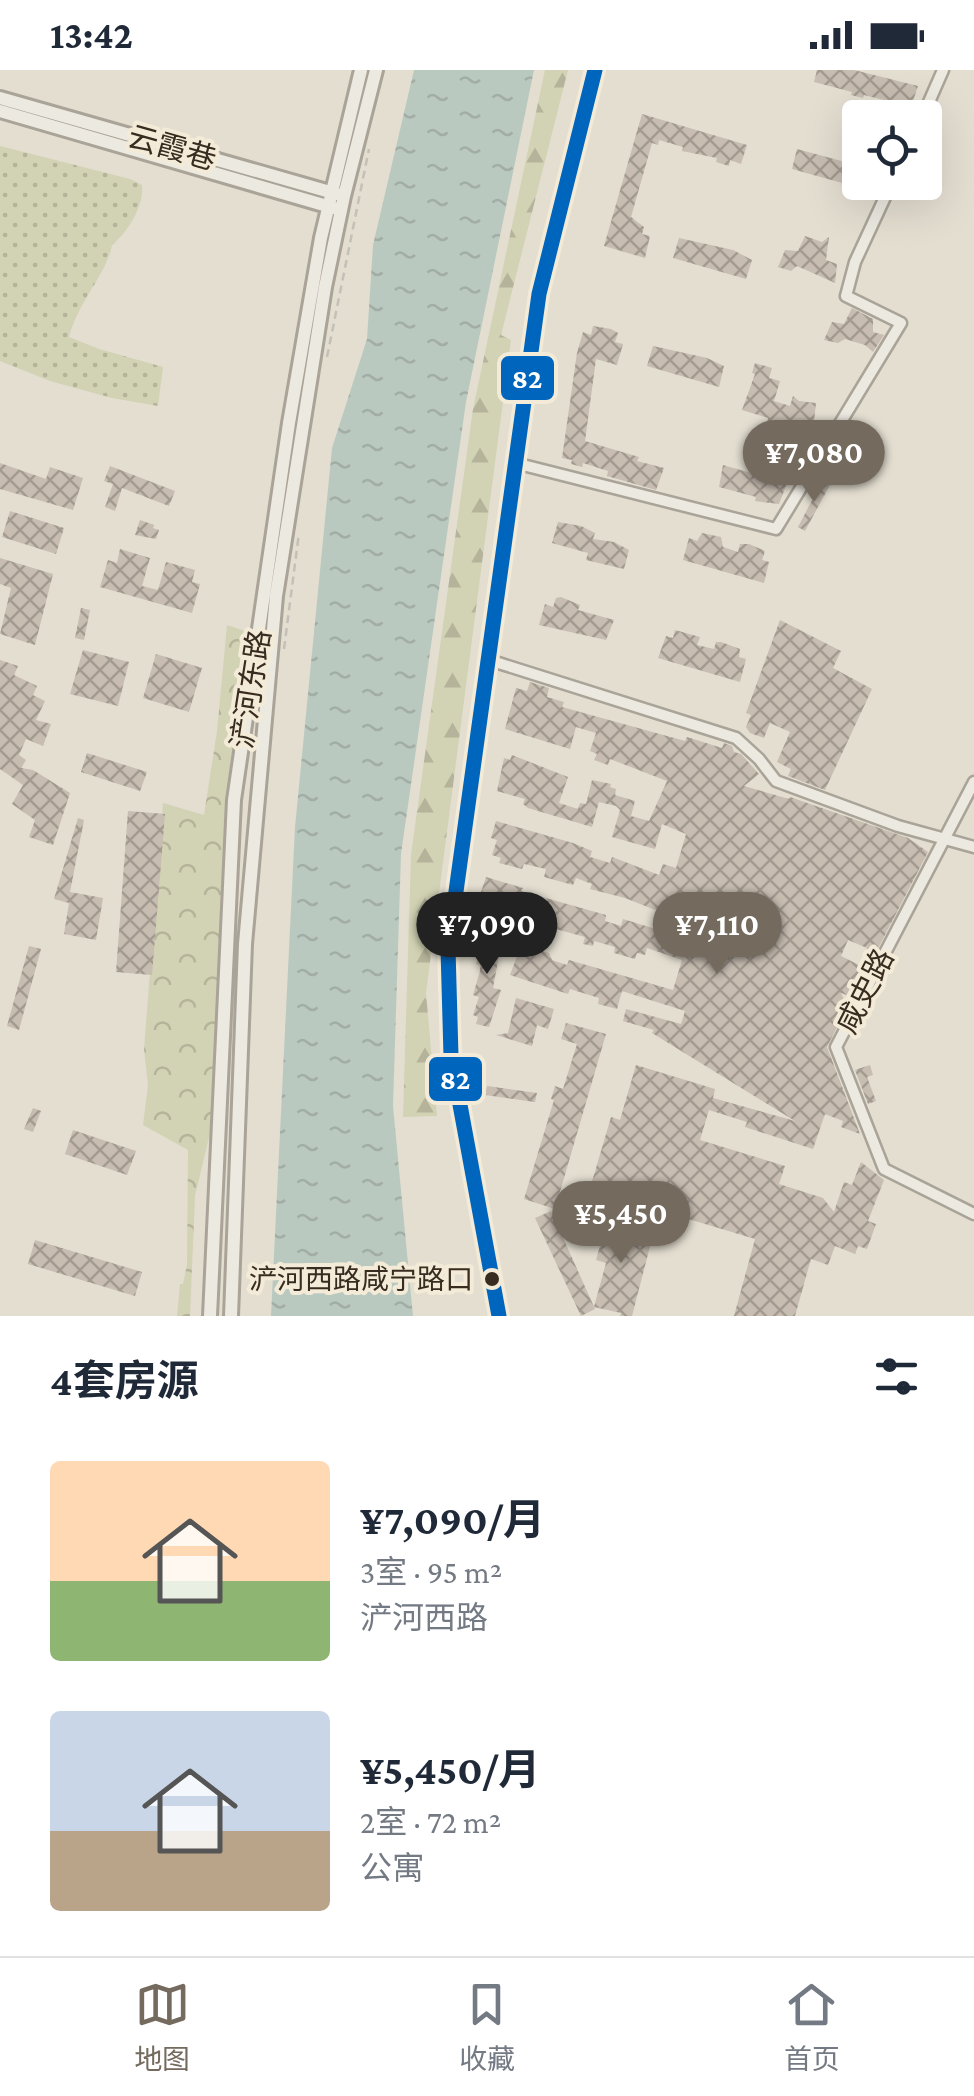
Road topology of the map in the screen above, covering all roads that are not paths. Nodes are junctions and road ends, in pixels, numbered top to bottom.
1 (361, 70) edge
2 (376, 70) edge
3 (595, 70) edge
4 (944, 70) edge
5 (0, 98) edge
6 (930, 100) edge
7 (0, 111) edge
8 (884, 200) edge
9 (336, 201) junction
10 (515, 463) junction
11 (489, 660) junction
12 (974, 782) edge
13 (944, 838) junction
14 (974, 847) edge
15 (974, 1214) edge
16 (210, 1316) edge
17 (230, 1316) edge
18 (499, 1316) edge

1 - 9 street, 浐河东路
2 - 9 street, 浐河东路
3 - 10 street
4 - 6 street
5 - 9 street, 云霞巷
7 - 9 street, 云霞巷
8 - 10 street
9 - 16 street, 浐河东路
9 - 17 street, 浐河东路
10 - 11 street
11 - 13 street
11 - 18 street
12 - 13 street, 咸史路
13 - 14 street
13 - 15 street, 咸史路

